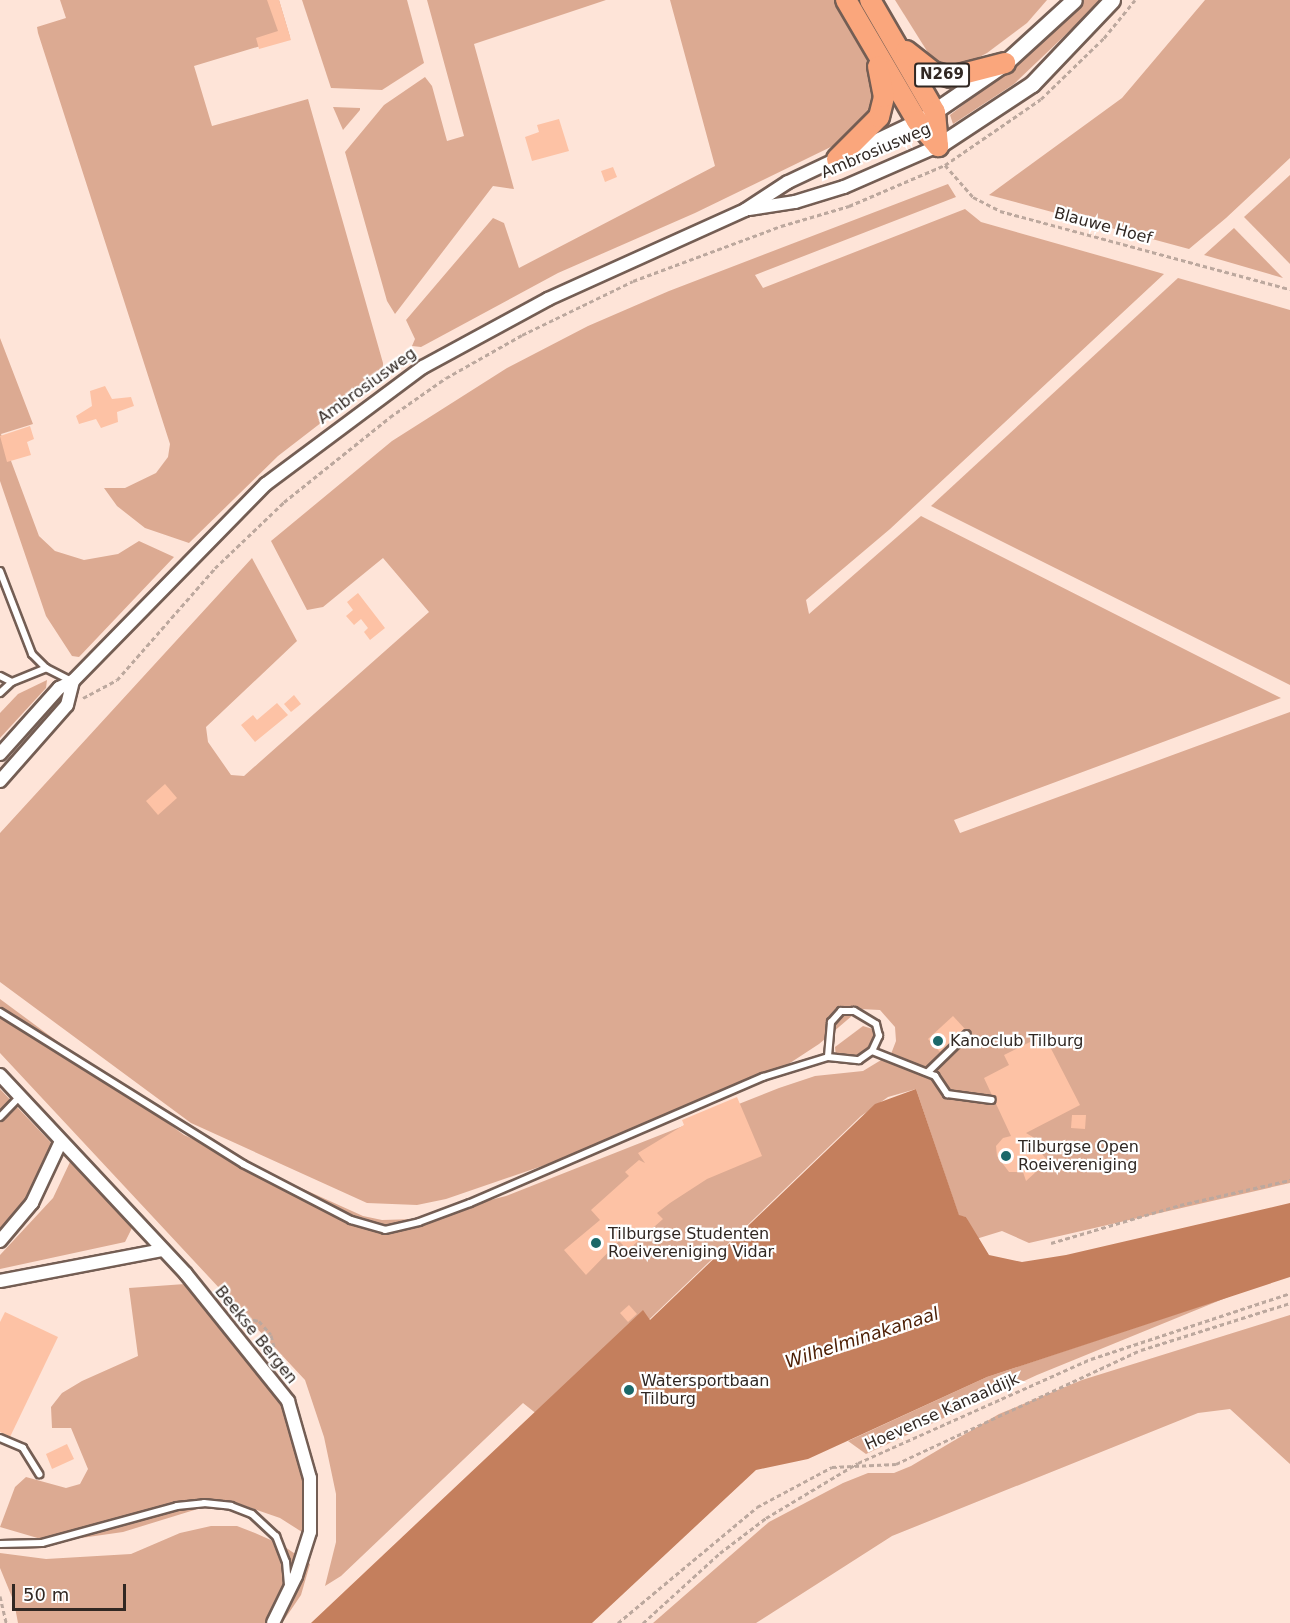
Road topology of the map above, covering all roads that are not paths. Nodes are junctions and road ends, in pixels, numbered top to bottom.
1 (846, 0) edge
2 (870, 0) edge
3 (1074, 0) edge
4 (1112, 0) edge
5 (891, 36) junction
6 (874, 50) junction
7 (1005, 63) junction
8 (935, 112) junction
9 (917, 122) junction
10 (938, 146) junction
11 (837, 159) junction
12 (745, 210) junction
13 (0, 572) edge
14 (46, 668) junction
15 (0, 676) edge
16 (73, 681) junction
17 (12, 682) junction
18 (0, 693) edge
19 (0, 754) edge
20 (0, 781) edge
21 (0, 1012) edge
22 (967, 1034) dead end
23 (872, 1051) junction
24 (828, 1057) junction
25 (928, 1072) junction
26 (0, 1075) edge
27 (19, 1096) junction
28 (992, 1100) dead end
29 (0, 1117) edge
30 (61, 1141) junction
31 (0, 1241) edge
32 (163, 1250) junction
33 (0, 1281) edge
34 (0, 1438) edge
35 (39, 1474) dead end
36 (0, 1544) edge
37 (288, 1592) junction
38 (273, 1623) edge

1 - 6 highway, N269
2 - 5 highway, N269
3 - 7 street, Ambrosiusweg
4 - 10 street, Ambrosiusweg
5 - 7 highway, N269
5 - 8 highway, N269
6 - 9 highway, N269
6 - 11 highway, N269
7 - 8 street, Ambrosiusweg
8 - 9 street, Ambrosiusweg
8 - 10 highway
9 - 10 highway
9 - 11 street, Ambrosiusweg
10 - 12 street, Ambrosiusweg
11 - 12 street, Ambrosiusweg
12 - 16 street, Ambrosiusweg
13 - 14 lane
14 - 16 lane
14 - 17 lane
15 - 17 lane
16 - 19 street, Ambrosiusweg
16 - 20 street
17 - 18 lane
21 - 24 lane
22 - 25 lane
23 - 24 lane
23 - 24 lane
23 - 25 lane
25 - 28 lane
26 - 27 street, Beekse Bergen
27 - 29 lane
27 - 30 street, Beekse Bergen
30 - 31 street
30 - 32 street, Beekse Bergen
32 - 33 street
32 - 37 street, Beekse Bergen
34 - 35 lane
36 - 37 lane
37 - 38 street, Beekse Bergen

